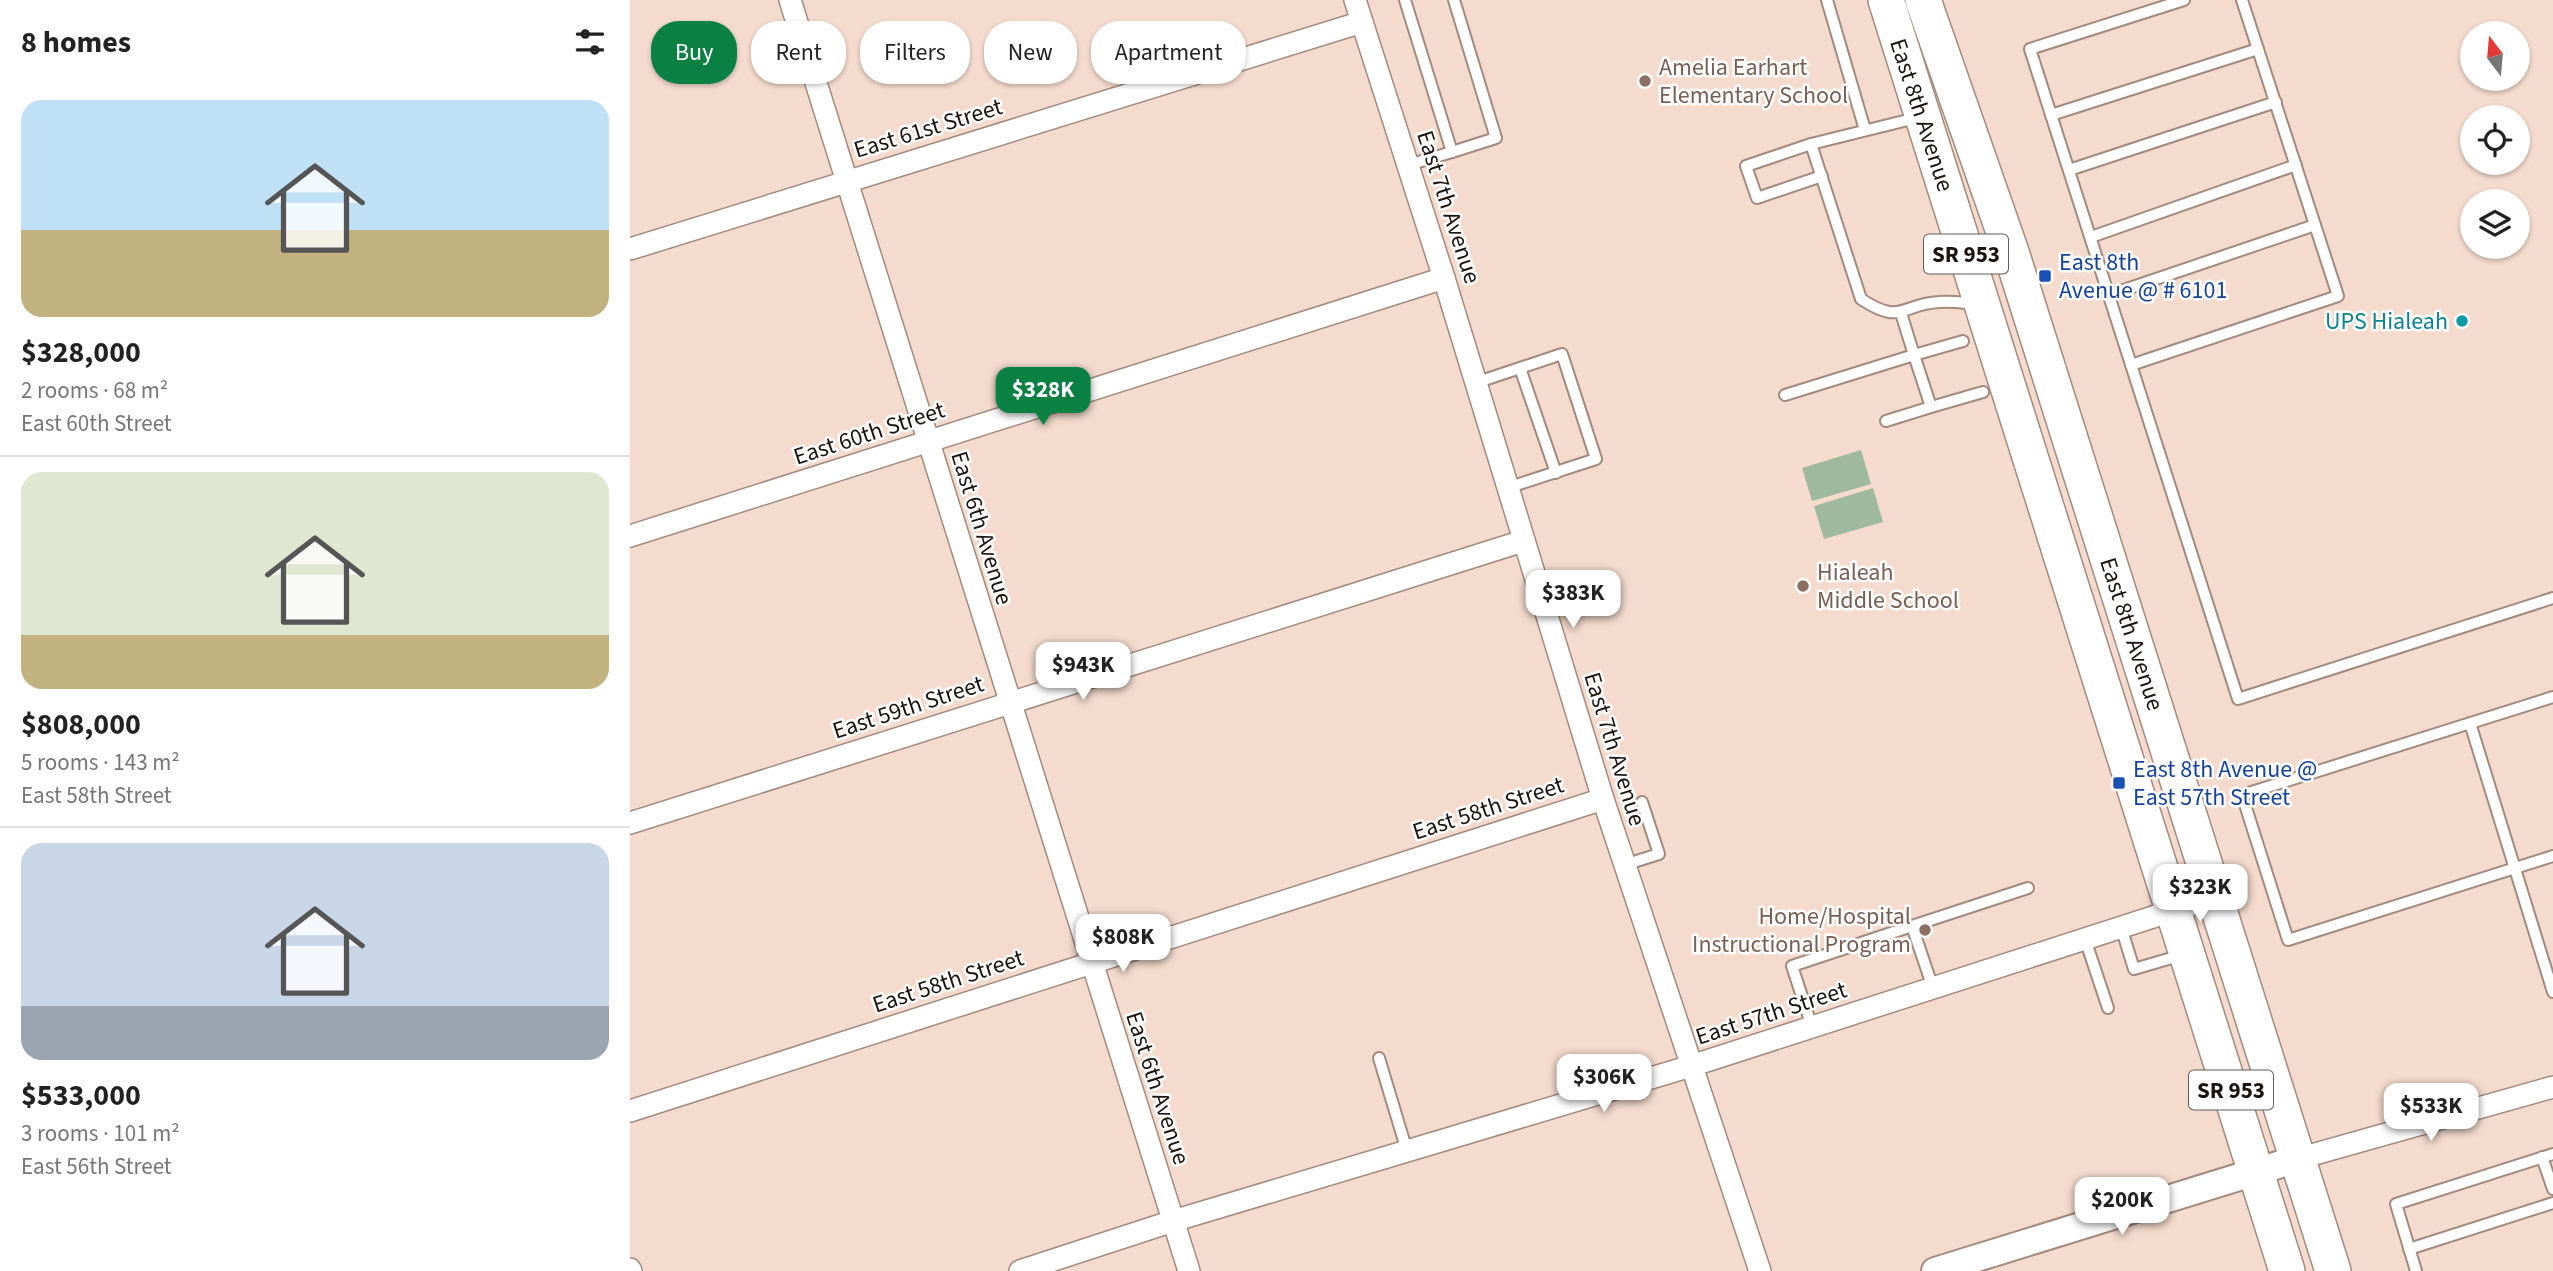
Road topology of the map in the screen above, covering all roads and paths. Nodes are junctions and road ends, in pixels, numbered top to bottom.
1 (790, 0) edge
2 (1355, 0) edge
3 (1405, 0) edge
4 (1454, 0) edge
5 (1827, 0) edge
6 (1886, 0) edge
7 (1923, 0) edge
8 (2184, 0) edge
9 (2242, 0) edge
10 (1362, 22) junction
11 (2258, 49) junction
12 (2276, 102) junction
13 (1959, 106) junction
14 (2052, 115) junction
15 (1922, 116) junction
16 (1865, 130) junction
17 (1811, 144) junction
18 (1452, 152) junction
19 (1408, 165) junction
20 (2296, 165) junction
21 (2069, 170) junction
22 (1822, 176) junction
23 (847, 181) junction
24 (2315, 225) junction
25 (2091, 237) junction
26 (630, 249) edge
27 (1444, 278) junction
28 (2109, 295) junction
29 (1982, 304) junction
30 (1902, 313) junction
31 (1963, 341) dead end
32 (1914, 355) junction
33 (2131, 365) junction
34 (1520, 368) junction
35 (1475, 383) junction
36 (1983, 392) dead end
37 (1785, 395) dead end
38 (1931, 407) junction
39 (1886, 421) dead end
40 (928, 442) junction
41 (1556, 472) junction
42 (1507, 488) junction
43 (2087, 494) junction
44 (2046, 507) junction
45 (630, 536) edge
46 (1523, 541) junction
47 (2553, 598) edge
48 (2553, 697) edge
49 (1008, 703) junction
50 (2470, 723) junction
51 (1603, 799) junction
52 (1642, 802) dead end
53 (630, 823) edge
54 (2553, 856) edge
55 (1624, 865) junction
56 (2515, 868) junction
57 (2028, 888) dead end
58 (2215, 897) junction
59 (2173, 910) junction
60 (1912, 926) junction
61 (2121, 927) junction
62 (2085, 939) junction
63 (2187, 954) junction
64 (1090, 962) junction
65 (1933, 988) junction
66 (2553, 992) edge
67 (2108, 1008) dead end
68 (1812, 1027) junction
69 (1379, 1058) dead end
70 (1691, 1066) junction
71 (2553, 1087) edge
72 (630, 1111) edge
73 (1407, 1151) junction
74 (2548, 1155) edge
75 (2297, 1159) junction
76 (2256, 1171) junction
77 (2553, 1189) edge
78 (2553, 1203) edge
79 (1174, 1221) junction
80 (2409, 1249) junction
81 (1020, 1271) edge
82 (1189, 1271) edge
83 (1760, 1271) edge
84 (1934, 1271) edge
85 (2287, 1271) edge
86 (2333, 1271) edge
87 (2416, 1271) edge

1 - 23 street, East 6th Avenue
2 - 10 street, East 7th Avenue
3 - 18 lane
4 - 18 lane
5 - 16 lane
6 - 15 main road, East 8th Avenue / SR 953
7 - 13 main road, East 8th Avenue / SR 953
8 - 14 lane
9 - 11 lane
10 - 19 street, East 7th Avenue
10 - 23 street, East 61st Street
11 - 12 lane
11 - 14 lane
12 - 20 lane
12 - 21 lane
13 - 15 main road
13 - 43 main road, East 8th Avenue / SR 953
14 - 21 lane
15 - 16 lane
15 - 29 main road, East 8th Avenue / SR 953
16 - 17 lane
17 - 22 lane
17 - 22 lane
18 - 19 lane
19 - 27 street, East 7th Avenue
20 - 24 lane
20 - 25 lane
21 - 25 lane
22 - 30 lane
23 - 26 street, East 61st Street
23 - 40 street, East 6th Avenue
24 - 28 lane
24 - 33 lane
25 - 28 lane
27 - 35 street, East 7th Avenue
27 - 40 street, East 60th Street
28 - 33 lane
29 - 30 lane
29 - 44 main road, East 8th Avenue / SR 953
30 - 32 lane
31 - 32 lane
32 - 37 lane
32 - 38 lane
33 - 47 lane
34 - 35 lane
34 - 41 lane
34 - 41 lane
35 - 42 street, East 7th Avenue
36 - 38 lane
38 - 39 lane
40 - 45 street, East 60th Street
40 - 49 street, East 6th Avenue
41 - 42 lane
42 - 46 street, East 7th Avenue
43 - 44 main road
43 - 58 main road, East 8th Avenue / SR 953
44 - 59 main road, East 8th Avenue / SR 953
46 - 49 street, East 59th Street
46 - 51 street, East 7th Avenue
48 - 50 lane
49 - 53 street, East 59th Street
49 - 64 street, East 6th Avenue
50 - 56 lane
50 - 56 lane
51 - 55 street, East 7th Avenue
51 - 64 street, East 58th Street
52 - 55 lane
54 - 56 lane
55 - 70 street, East 7th Avenue
56 - 66 lane
57 - 60 lane
58 - 59 street, East 57th Street
58 - 75 main road, East 8th Avenue / SR 953
59 - 61 street, East 57th Street
59 - 63 main road, East 8th Avenue / SR 953
60 - 65 lane
60 - 68 lane
61 - 62 street, East 57th Street
61 - 63 lane
62 - 65 street, East 57th Street
62 - 67 lane
63 - 76 main road, East 8th Avenue / SR 953
64 - 72 street, East 58th Street
64 - 79 street, East 6th Avenue
65 - 68 street, East 57th Street
68 - 70 street, East 57th Street
69 - 73 lane
70 - 73 street, East 57th Street
70 - 83 street, East 7th Avenue
71 - 75 street
73 - 79 street, East 57th Street
74 - 77 lane
74 - 80 lane
75 - 76 street
75 - 86 main road, East 8th Avenue / SR 953
76 - 84 street
76 - 85 main road, East 8th Avenue / SR 953
78 - 80 lane
79 - 81 street, East 57th Street
79 - 82 street, East 6th Avenue
80 - 87 lane

